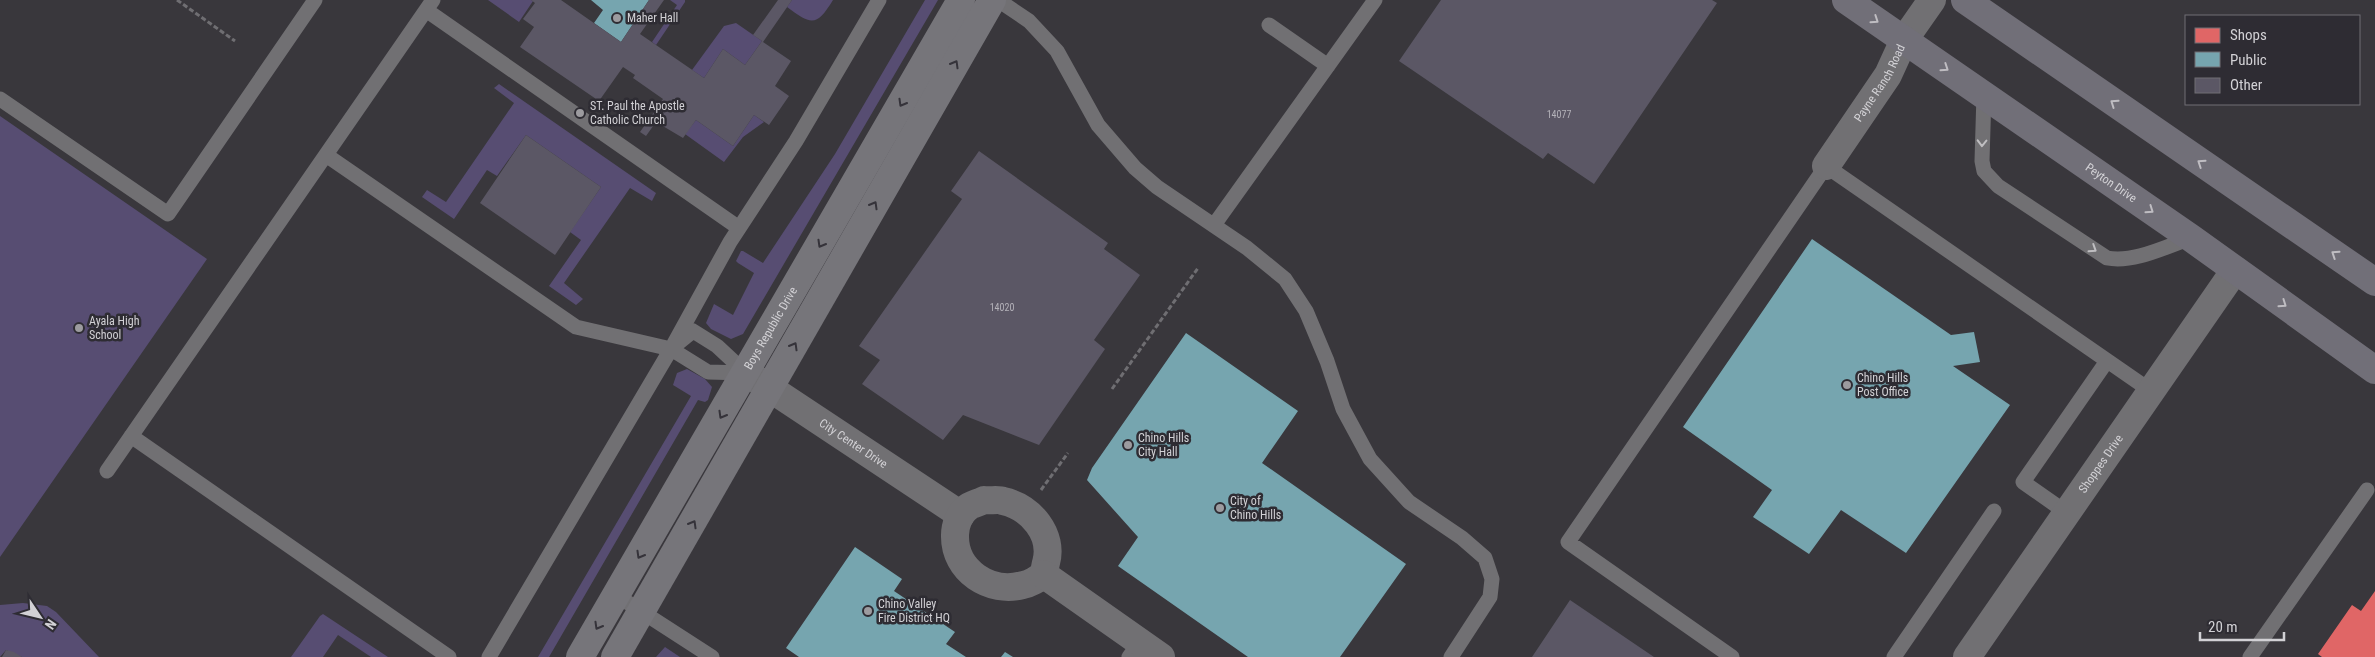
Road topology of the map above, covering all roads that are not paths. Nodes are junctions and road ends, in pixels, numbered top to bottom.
1 (315, 0) edge
2 (879, 0) edge
3 (961, 0) edge
4 (992, 0) edge
5 (998, 0) edge
6 (1375, 0) edge
7 (1846, 0) edge
8 (1932, 0) edge
9 (1965, 0) edge
10 (429, 5) edge
11 (1269, 25) dead end
12 (1904, 40) junction
13 (1328, 66) junction
14 (1984, 94) junction
15 (0, 99) edge
16 (326, 155) junction
17 (1826, 166) junction
18 (1214, 225) junction
19 (739, 228) junction
20 (2191, 238) junction
21 (2235, 270) junction
22 (2375, 282) edge
23 (671, 349) junction
24 (2107, 361) junction
25 (2375, 370) edge
26 (746, 373) junction
27 (770, 388) junction
28 (2151, 391) junction
29 (131, 436) junction
30 (107, 471) dead end
31 (2367, 490) dead end
32 (1994, 511) dead end
33 (2067, 513) junction
34 (961, 515) junction
35 (1043, 574) junction
36 (616, 595) junction
37 (642, 611) junction
38 (1143, 652) edge
39 (449, 657) edge
40 (489, 657) edge
41 (580, 657) edge
42 (615, 657) edge
43 (712, 657) edge
44 (1451, 657) edge
45 (1732, 657) edge
46 (1894, 657) edge
47 (1967, 657) edge
48 (2250, 657) edge

1 - 15 lane
2 - 19 lane
3 -> 26 main road, Boys Republic Drive
27 -> 4 main road
5 - 18 lane
6 - 13 lane
7 -> 12 main road, Peyton Drive
8 - 12 street, Payne Ranch Road
22 -> 9 main road
10 - 16 lane
10 - 19 lane
11 - 13 lane
12 -> 14 main road, Peyton Drive
12 - 17 street, Payne Ranch Road
13 - 18 lane
14 -> 20 main road, Peyton Drive
14 -> 20 lane
16 - 23 lane
16 - 29 lane
17 - 24 lane
17 - 45 lane
18 - 44 lane
19 - 23 lane
20 - 21 main road, Peyton Drive
21 -> 25 main road, Peyton Drive
21 - 28 street, Shoppes Drive
23 - 26 lane
23 - 26 lane
23 - 40 lane
24 - 28 lane
24 - 33 lane
26 - 27 street, City Center Drive
26 -> 36 main road, Boys Republic Drive
27 - 34 street, City Center Drive
37 -> 27 main road
28 - 33 street, Shoppes Drive
29 - 30 lane
29 - 39 lane
31 - 48 lane
32 - 46 lane
33 - 47 street, Shoppes Drive
34 - 35 street
34 - 35 street
35 - 38 street
36 - 37 lane
36 -> 41 main road, Boys Republic Drive
37 - 42 main road
37 - 43 lane

